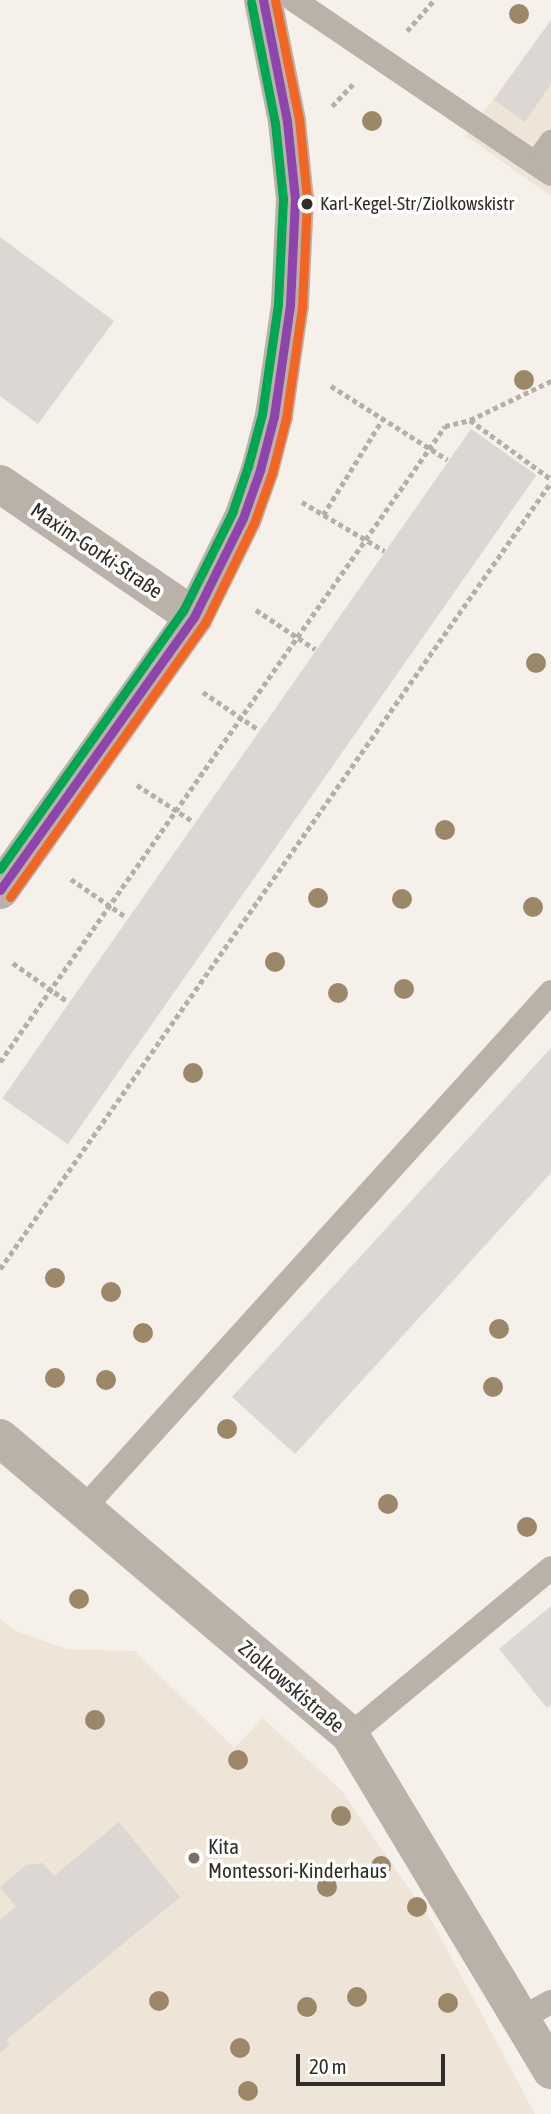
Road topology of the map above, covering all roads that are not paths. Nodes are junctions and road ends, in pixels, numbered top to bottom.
1 (263, 0) edge
2 (294, 0) edge
3 (551, 142) edge
4 (544, 168) edge
5 (0, 484) edge
6 (194, 617) junction
7 (0, 890) edge
8 (551, 992) edge
9 (0, 1438) edge
10 (83, 1509) junction
11 (551, 1568) edge
12 (350, 1735) junction
13 (536, 2011) edge
14 (551, 2070) edge

1 - 6 street
2 - 4 lane
3 - 4 lane
5 - 6 street, Maxim-Gorki-Straße
6 - 7 street
8 - 10 lane
9 - 10 street, Ziolkowskistraße
10 - 12 street, Ziolkowskistraße
11 - 12 lane
12 - 13 street, Ziolkowskistraße
13 - 14 street, Ziolkowskistraße

